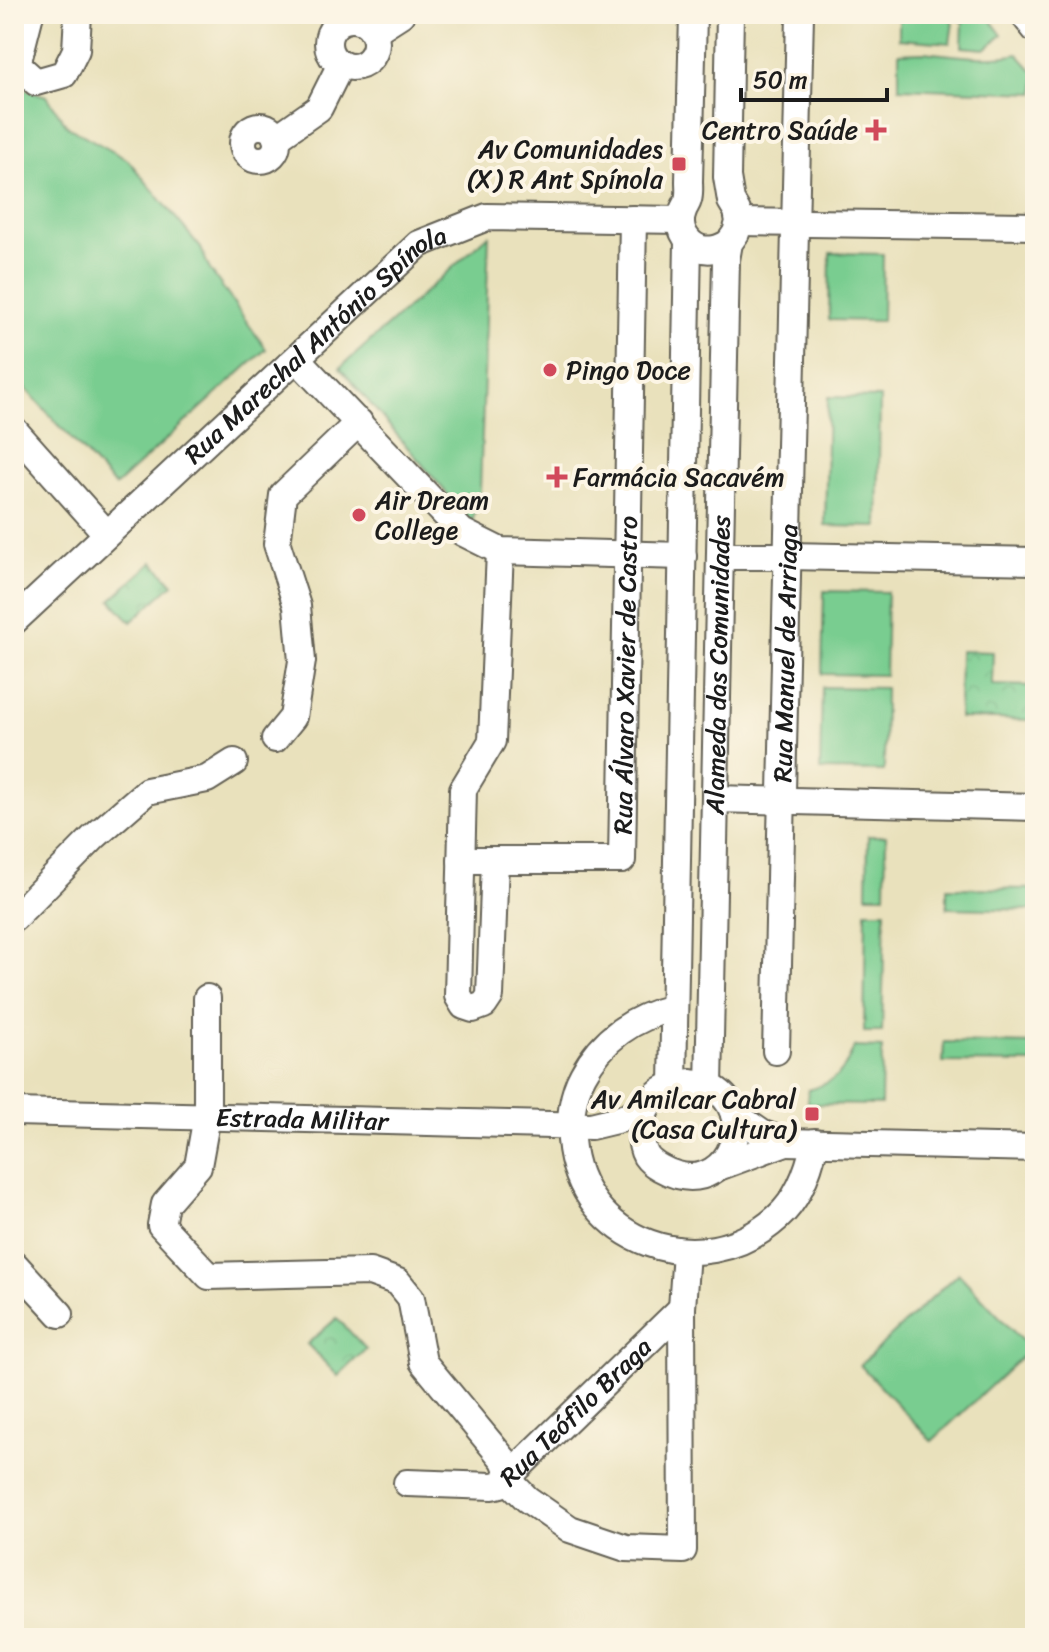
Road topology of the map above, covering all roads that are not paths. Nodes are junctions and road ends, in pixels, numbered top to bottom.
1 (30, 14) edge
2 (78, 14) edge
3 (401, 14) edge
4 (693, 14) edge
5 (730, 14) edge
6 (800, 14) edge
7 (1023, 14) edge
8 (1035, 29) edge
9 (373, 32) junction
10 (341, 64) junction
11 (276, 138) dead end
12 (633, 219) junction
13 (686, 220) junction
14 (733, 222) junction
15 (795, 223) junction
16 (1035, 226) edge
17 (297, 359) junction
18 (359, 422) junction
19 (14, 430) edge
20 (106, 533) junction
21 (500, 551) junction
22 (627, 554) junction
23 (683, 556) junction
24 (720, 556) junction
25 (788, 556) junction
26 (1035, 561) edge
27 (14, 621) edge
28 (275, 739) dead end
29 (234, 762) dead end
30 (716, 799) junction
31 (782, 802) junction
32 (1035, 807) edge
33 (461, 860) junction
34 (495, 861) junction
35 (14, 918) edge
36 (207, 998) dead end
37 (673, 1008) junction
38 (776, 1051) dead end
39 (673, 1085) junction
40 (709, 1087) junction
41 (645, 1109) junction
42 (14, 1112) edge
43 (734, 1114) junction
44 (207, 1116) junction
45 (580, 1126) junction
46 (786, 1142) junction
47 (815, 1142) junction
48 (1035, 1148) edge
49 (647, 1157) junction
50 (721, 1166) junction
51 (686, 1252) junction
52 (14, 1264) edge
53 (682, 1308) junction
54 (60, 1314) dead end
55 (511, 1476) junction
56 (407, 1483) dead end

1 - 2 street
3 - 9 street
4 - 13 street, Alameda das Comunidades
5 - 14 street, Alameda das Comunidades
6 - 15 street, Rua Manuel de Arriaga
7 - 8 street
9 - 10 street
9 - 10 street
10 - 11 street
12 - 13 street, Rua Marechal António Spínola
12 - 17 street, Rua Marechal António Spínola
12 - 22 street, Rua Álvaro Xavier de Castro
13 - 14 street
13 - 14 street
13 - 23 street, Alameda das Comunidades
14 - 15 street
14 - 24 street, Alameda das Comunidades
15 - 16 street
15 - 25 street, Rua Manuel de Arriaga
17 - 18 street
17 - 20 street, Rua Marechal António Spínola
18 - 21 street
18 - 28 street
19 - 20 street
20 - 27 street, Rua Marechal António Spínola
21 - 22 street
21 - 33 street
22 - 23 street
22 - 34 street, Rua Álvaro Xavier de Castro
23 - 37 street, Alameda das Comunidades
24 - 25 street
24 - 30 street, Alameda das Comunidades
25 - 26 street
25 - 31 street, Rua Manuel de Arriaga
29 - 35 street
30 - 31 street
30 - 40 street, Alameda das Comunidades
31 - 32 street
31 - 38 street, Rua Manuel de Arriaga
33 - 34 street
33 - 34 street
36 - 44 street
37 - 39 street, Alameda das Comunidades
37 - 45 street
39 - 40 street
39 - 41 street
40 - 43 street
41 - 45 street, Estrada Militar
41 - 49 street
42 - 44 street, Estrada Militar
43 - 46 street
43 - 50 street
44 - 45 street, Estrada Militar
44 - 55 street
45 - 49 street, Estrada Militar
45 - 51 street
46 - 47 street
46 - 50 street
47 - 48 street
47 - 51 street
49 - 50 street
51 - 53 street
52 - 54 street
53 - 55 street, Rua Teófilo Braga
53 - 55 street
55 - 56 street, Rua Teófilo Braga

